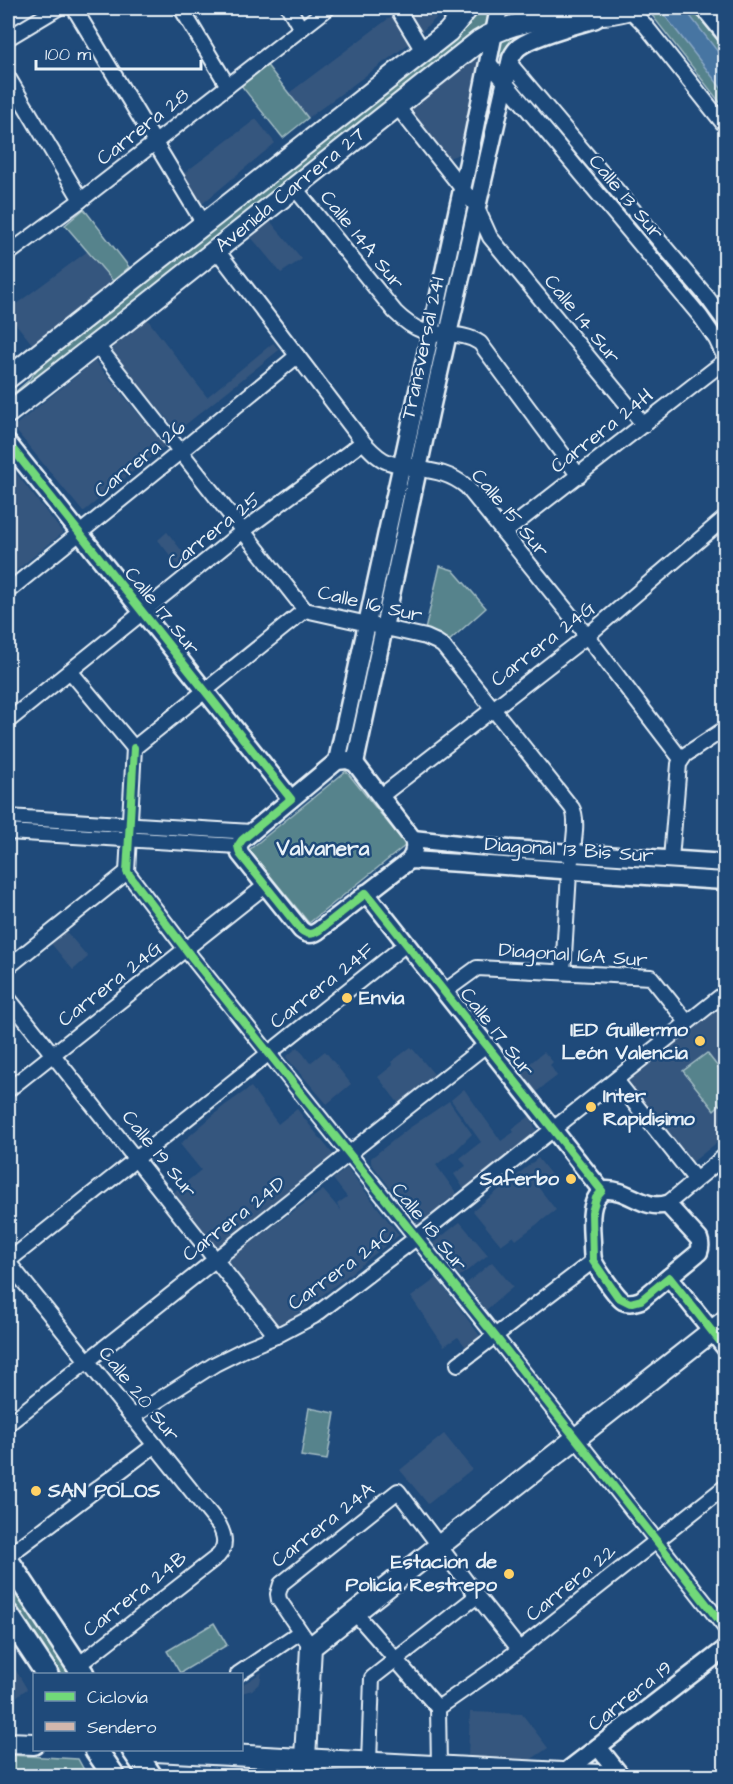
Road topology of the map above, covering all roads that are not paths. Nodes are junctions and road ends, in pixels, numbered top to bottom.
1 (58, 8) edge
2 (74, 8) edge
3 (181, 8) edge
4 (289, 8) edge
5 (328, 8) edge
6 (397, 8) edge
7 (468, 8) edge
8 (499, 8) edge
9 (561, 8) edge
10 (704, 8) edge
11 (627, 10) edge
12 (594, 15) junction
13 (302, 28) junction
14 (495, 32) junction
15 (726, 35) edge
16 (8, 38) edge
17 (423, 51) junction
18 (489, 63) junction
19 (508, 73) junction
20 (8, 77) edge
21 (228, 86) junction
22 (396, 105) junction
23 (726, 127) edge
24 (155, 142) junction
25 (294, 187) junction
26 (462, 188) junction
27 (81, 200) junction
28 (476, 206) junction
29 (204, 224) junction
30 (490, 237) junction
31 (469, 239) junction
32 (216, 249) junction
33 (8, 254) edge
34 (726, 323) edge
35 (439, 333) junction
36 (96, 344) junction
37 (297, 356) junction
38 (726, 360) edge
39 (8, 378) edge
40 (8, 412) edge
41 (644, 425) junction
42 (363, 442) junction
43 (8, 443) edge
44 (181, 452) junction
45 (410, 466) junction
46 (579, 476) junction
47 (726, 517) edge
48 (243, 531) junction
49 (78, 533) junction
50 (504, 533) junction
51 (8, 591) edge
52 (305, 610) junction
53 (142, 613) junction
54 (367, 625) junction
55 (384, 628) junction
56 (586, 636) junction
57 (70, 671) junction
58 (204, 691) junction
59 (492, 709) junction
60 (8, 720) edge
61 (726, 728) edge
62 (134, 748) junction
63 (681, 759) junction
64 (337, 761) junction
65 (355, 763) junction
66 (381, 796) junction
67 (291, 799) junction
68 (8, 817) edge
69 (8, 832) edge
70 (251, 832) junction
71 (129, 833) junction
72 (413, 839) junction
73 (238, 846) junction
74 (572, 852) junction
75 (671, 859) junction
76 (410, 860) junction
77 (726, 863) edge
78 (570, 869) junction
79 (127, 872) junction
80 (726, 881) edge
81 (265, 886) junction
82 (366, 893) junction
83 (406, 944) junction
84 (185, 949) junction
85 (8, 967) edge
86 (563, 972) junction
87 (726, 992) edge
88 (444, 993) junction
89 (8, 998) edge
90 (687, 1022) junction
91 (486, 1045) junction
92 (268, 1053) junction
93 (53, 1054) junction
94 (616, 1080) junction
95 (8, 1090) edge
96 (552, 1130) junction
97 (349, 1154) junction
98 (726, 1155) edge
99 (136, 1159) junction
100 (695, 1179) junction
101 (602, 1191) junction
102 (667, 1204) junction
103 (416, 1238) junction
104 (216, 1259) junction
105 (8, 1261) edge
106 (593, 1261) junction
107 (669, 1276) junction
108 (719, 1326) edge
109 (276, 1336) junction
110 (495, 1336) junction
111 (726, 1349) edge
112 (87, 1361) junction
113 (458, 1364) dead end
114 (132, 1417) junction
115 (8, 1424) edge
116 (576, 1438) junction
117 (155, 1445) junction
118 (726, 1486) edge
119 (656, 1540) junction
120 (440, 1546) junction
121 (8, 1556) edge
122 (218, 1556) joint
123 (8, 1561) edge
124 (477, 1596) junction
125 (355, 1613) junction
126 (8, 1615) edge
127 (726, 1629) edge
128 (306, 1640) junction
129 (726, 1648) edge
130 (519, 1649) junction
131 (395, 1660) junction
132 (80, 1670) edge
133 (46, 1673) edge
134 (240, 1673) edge
135 (438, 1708) junction
136 (8, 1743) edge
137 (33, 1744) edge
138 (598, 1747) junction
139 (97, 1751) edge
140 (135, 1751) edge
141 (152, 1751) edge
142 (369, 1762) junction
143 (439, 1766) junction
144 (305, 1768) edge
145 (562, 1775) edge
146 (114, 1776) edge
147 (151, 1776) edge
148 (620, 1776) edge

1 - 16 street
2 - 24 street
3 - 21 street
4 - 13 street
5 - 13 street, Carrera 28
6 - 17 street
7 - 17 main road, Avenida Carrera 27
8 - 14 street, Transversal 24I
9 - 12 main road
10 - 15 street
11 - 12 main road, Avenida Carrera 27
11 - 19 street, Transversal 24I
11 - 23 street
12 - 14 main road, Avenida Carrera 27
13 - 21 street, Carrera 28
14 - 18 street, Transversal 24I
14 - 22 main road, Avenida Carrera 27
17 - 29 main road, Avenida Carrera 27
18 - 19 street, Calle 13 Sur
18 - 26 street, Transversal 24I
19 - 28 street, Transversal 24I
19 - 34 street, Calle 13 Sur
19 - 38 street, Calle 13 Sur
20 - 27 street
21 - 24 street, Carrera 28
22 - 25 main road, Avenida Carrera 27
22 - 26 street, Calle 14 Sur
24 - 27 street, Carrera 28
24 - 29 street
25 - 32 main road, Avenida Carrera 27
25 - 35 street, Calle 14A Sur
26 - 28 street, Calle 14 Sur
26 - 35 street, Transversal 24I
27 - 33 street, Carrera 28
28 - 30 street, Calle 14 Sur
28 - 31 street, Transversal 24I
29 - 39 main road, Avenida Carrera 27
30 - 31 street
30 - 41 street, Calle 14 Sur
31 - 35 street, Transversal 24I
32 - 36 main road, Avenida Carrera 27
32 - 37 street, Calle 15 Sur
35 - 45 street, Transversal 24I
35 - 46 street, Calle 14A Sur
36 - 40 main road, Avenida Carrera 27
36 - 44 street, Calle 16 Sur
37 - 42 street, Calle 15 Sur
37 - 44 street, Carrera 26
38 - 41 street, Carrera 24H
41 - 46 street, Carrera 24H
42 - 45 street, Calle 15 Sur
42 - 48 street, Carrera 25
43 - 49 street, Calle 17 Sur
44 - 48 street, Calle 16 Sur
44 - 49 street, Carrera 26
45 - 50 street, Calle 15 Sur
45 - 54 street, Transversal 24I
45 - 55 street, Transversal 24I
46 - 50 street, Carrera 24H
47 - 56 street, Carrera 24G
48 - 52 street, Calle 16 Sur
48 - 53 street, Carrera 25
49 - 51 street, Carrera 26
49 - 53 street, Calle 17 Sur
50 - 56 street, Calle 15 Sur
52 - 54 street, Calle 16 Sur
52 - 58 street
53 - 57 street, Carrera 25
53 - 58 street, Calle 17 Sur
54 - 55 street, Calle 16 Sur
54 - 64 street, Transversal 24I
55 - 59 street, Calle 16 Sur
55 - 65 street, Transversal 24I
56 - 59 street, Carrera 24G
56 - 63 street, Calle 15 Sur
57 - 60 street, Carrera 25
57 - 62 street
58 - 62 street
58 - 67 street, Calle 17 Sur
59 - 66 street, Carrera 24G
59 - 74 street, Calle 16 Sur
61 - 63 street
62 - 71 street
63 - 75 street
64 - 65 street
64 - 67 street
65 - 66 street
66 - 72 street
67 - 70 street
68 - 71 street
69 - 71 street
70 - 71 street
70 - 73 street
71 - 73 street
71 - 79 street
72 - 74 street, Diagonal 13 Bis Sur
72 - 76 street
73 - 81 street
74 - 75 street, Diagonal 13 Bis Sur
74 - 78 street
75 - 77 street, Diagonal 13 Bis Sur
76 - 78 street, Diagonal 13 Bis Sur
76 - 82 street
78 - 80 street, Diagonal 13 Bis Sur
78 - 86 street
79 - 84 street, Calle 18 Sur
79 - 85 street
81 - 82 street
81 - 84 street, Carrera 24G
82 - 83 street, Calle 17 Sur
83 - 88 street, Calle 17 Sur
83 - 92 street, Carrera 24F
84 - 92 street, Calle 18 Sur
84 - 93 street, Carrera 24G
86 - 88 street, Diagonal 16A Sur
86 - 90 street, Diagonal 16A Sur
87 - 90 street, Carrera 24C
88 - 91 street, Calle 17 Sur
89 - 93 street, Calle 19 Sur
90 - 94 street, Carrera 24C
91 - 96 street, Calle 17 Sur
91 - 97 street, Carrera 24D
92 - 97 street, Calle 18 Sur
92 - 99 street, Carrera 24F
93 - 95 street, Carrera 24G
93 - 99 street, Calle 19 Sur
94 - 96 street, Carrera 24C
94 - 100 street
96 - 101 street, Calle 17 Sur
96 - 103 street, Carrera 24C
97 - 103 street, Calle 18 Sur
97 - 104 street, Carrera 24D
98 - 100 street
99 - 104 street, Calle 19 Sur
99 - 105 street, Carrera 24F
100 - 102 street
101 - 102 street
101 - 106 street
102 - 107 street
103 - 109 street, Carrera 24C
103 - 110 street, Calle 18 Sur
104 - 109 street, Calle 19 Sur
104 - 112 street, Carrera 24D
105 - 112 street, Calle 20 Sur
106 - 107 street
106 - 110 street
107 - 108 street
108 - 111 street
108 - 116 main road
109 - 114 street, Carrera 24C
110 - 113 street
110 - 116 street, Calle 18 Sur
112 - 114 street, Calle 20 Sur
112 - 115 street, Carrera 24D
114 - 117 street, Calle 20 Sur
116 - 119 street, Calle 18 Sur
116 - 120 main road
117 - 121 street
117 - 122 street, Calle 20 Sur
118 - 119 street, Carrera 22
119 - 127 street, Calle 18 Sur
119 - 130 street, Carrera 22
120 - 124 street
120 - 125 main road
120 - 128 street, Carrera 24A
122 - 132 street, Carrera 24B
123 - 132 main road
124 - 130 street
124 - 131 street
125 - 128 main road
125 - 131 street
126 - 133 main road
128 - 134 street
128 - 144 main road
129 - 138 street, Carrera 19
130 - 135 street, Carrera 22
131 - 135 street
131 - 142 street
135 - 143 street
136 - 137 main road
138 - 145 street, Carrera 19
138 - 148 street
139 - 146 main road
140 - 147 main road
141 - 144 main road
142 - 143 main road
142 - 144 main road
143 - 145 main road
145 - 148 main road

